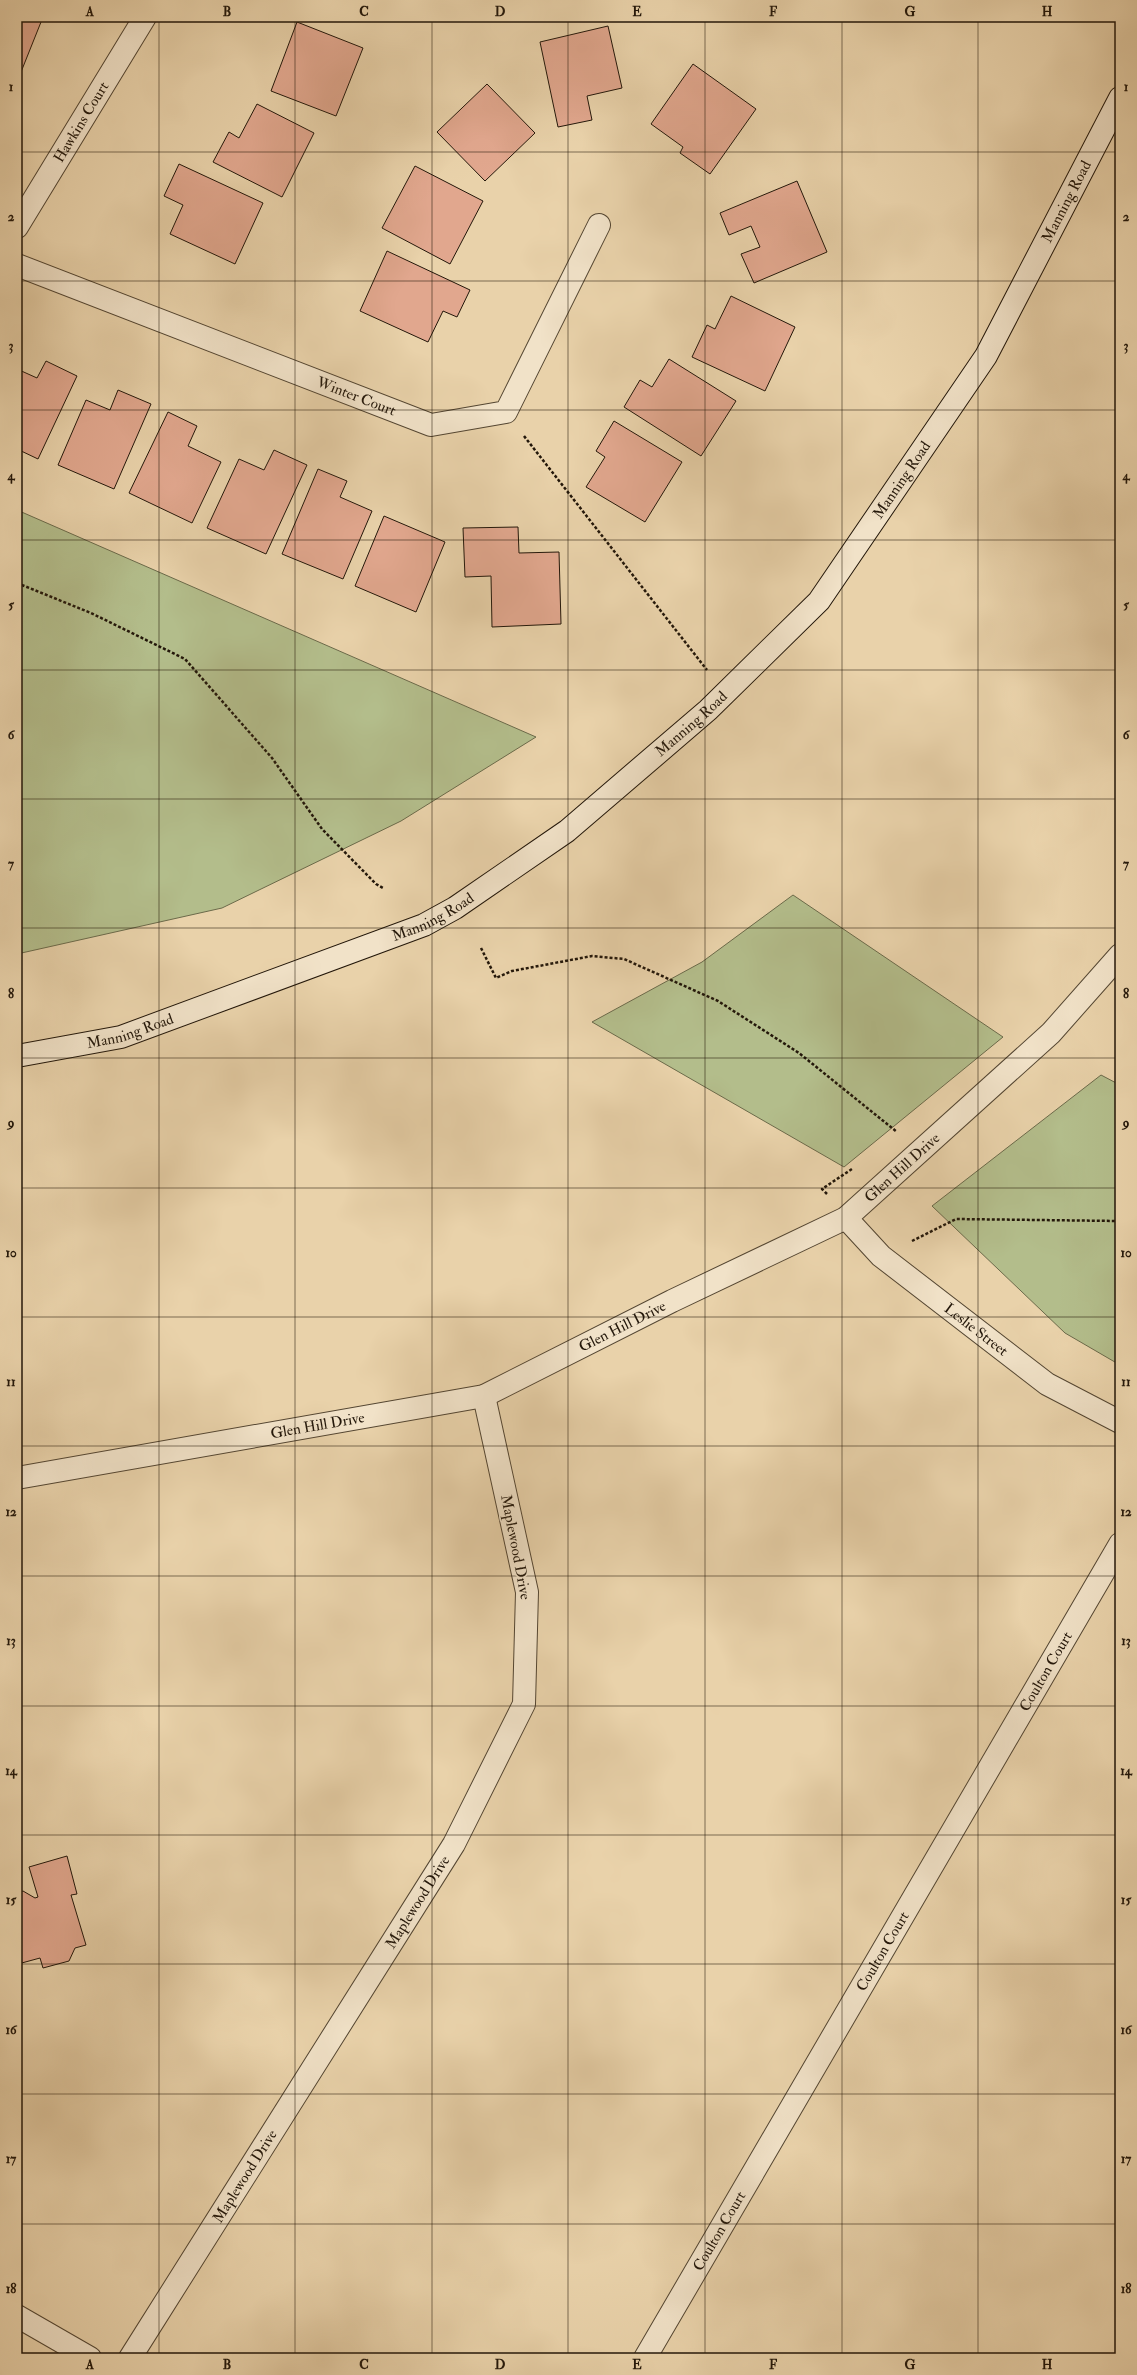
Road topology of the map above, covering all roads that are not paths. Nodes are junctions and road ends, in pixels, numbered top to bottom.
1 (145, 17) edge
2 (1120, 98) edge
3 (599, 224) dead end
4 (17, 227) edge
5 (17, 265) edge
6 (1120, 955) edge
7 (17, 1056) edge
8 (846, 1218) junction
9 (484, 1396) junction
10 (1120, 1422) edge
11 (17, 1478) edge
12 (1120, 1544) edge
13 (17, 2316) edge
14 (90, 2358) edge
15 (130, 2358) edge
16 (645, 2358) edge

1 - 4 street, Hawkins Court
2 - 7 street, Manning Road
3 - 5 street, Winter Court
6 - 8 street, Glen Hill Drive
8 - 9 street, Glen Hill Drive
8 - 10 street, Leslie Street
9 - 11 street, Glen Hill Drive
9 - 15 street, Maplewood Drive
12 - 16 street, Coulton Court
13 - 14 street

